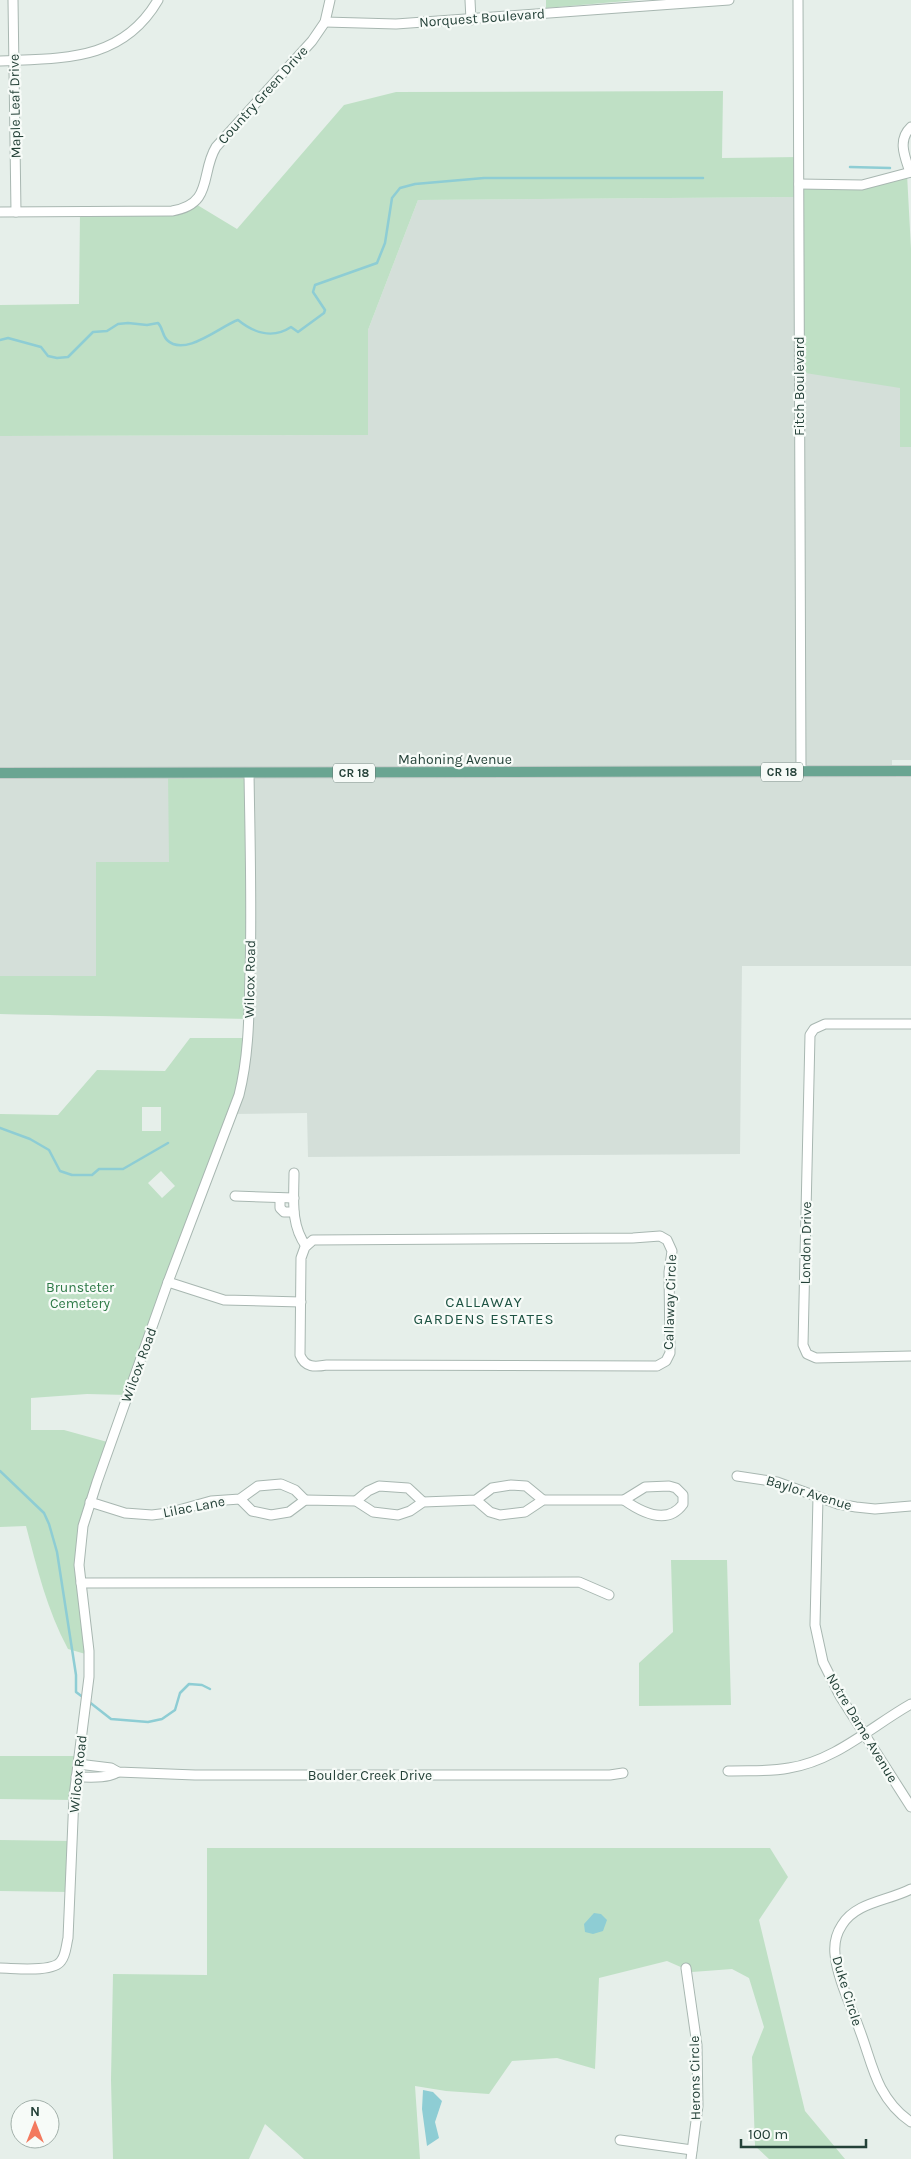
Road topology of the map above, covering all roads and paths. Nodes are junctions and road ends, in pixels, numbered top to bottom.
1 (13, 0) edge
2 (158, 0) edge
3 (330, 0) edge
4 (470, 0) edge
5 (729, 0) edge
6 (798, 0) edge
7 (471, 20) junction
8 (325, 22) junction
9 (14, 60) junction
10 (0, 61) edge
11 (911, 127) edge
12 (911, 172) edge
13 (799, 184) junction
14 (0, 212) edge
15 (16, 212) junction
16 (801, 771) junction
17 (911, 771) edge
18 (0, 773) edge
19 (249, 773) junction
20 (911, 1024) edge
21 (294, 1173) dead end
22 (235, 1196) dead end
23 (280, 1198) junction
24 (294, 1198) junction
25 (294, 1212) junction
26 (306, 1246) junction
27 (168, 1282) junction
28 (301, 1302) junction
29 (911, 1356) edge
30 (737, 1476) dead end
31 (818, 1497) junction
32 (240, 1499) junction
33 (305, 1500) junction
34 (476, 1500) junction
35 (543, 1500) junction
36 (624, 1500) junction
37 (356, 1501) junction
38 (90, 1502) junction
39 (423, 1502) junction
40 (911, 1506) edge
41 (81, 1583) junction
42 (610, 1595) dead end
43 (911, 1704) edge
44 (864, 1733) junction
45 (78, 1764) junction
46 (728, 1771) dead end
47 (118, 1772) junction
48 (623, 1772) dead end
49 (76, 1777) junction
50 (911, 1807) edge
51 (911, 1889) edge
52 (0, 1968) edge
53 (686, 1968) dead end
54 (911, 2122) edge
55 (620, 2140) dead end
56 (692, 2154) edge

1 - 9 street, Maple Leaf Drive
2 - 9 street
3 - 8 street, Country Green Drive
4 - 7 street
5 - 7 street, Norquest Boulevard
6 - 13 street, Fitch Boulevard
7 - 8 street, Norquest Boulevard
8 - 15 street, Country Green Drive
9 - 10 street
9 - 15 street, Maple Leaf Drive
11 - 12 street
12 - 13 street
13 - 16 street, Fitch Boulevard
14 - 15 street, Country Green Drive
16 - 17 main road, Mahoning Avenue / CR 18
16 - 19 main road, Mahoning Avenue / CR 18
18 - 19 main road, Mahoning Avenue / CR 18
19 - 27 street, Wilcox Road
20 - 29 street, London Drive
21 - 24 street
22 - 23 street
23 - 24 street
23 - 25 street
24 - 25 street
25 - 26 street
26 - 28 street, Callaway Circle
26 - 28 street, Callaway Circle
27 - 28 street
27 - 38 street, Wilcox Road
30 - 31 street, Baylor Avenue
31 - 40 street, Baylor Avenue
31 - 44 street, Notre Dame Avenue
32 - 33 street, Lilac Lane
32 - 33 street, Lilac Lane
32 - 38 street, Lilac Lane
33 - 37 street
34 - 35 street
34 - 35 street
34 - 39 street
35 - 36 street
36 - 36 street
37 - 39 street
37 - 39 street
38 - 41 street, Wilcox Road
41 - 42 street
41 - 45 street, Wilcox Road
43 - 44 street
44 - 46 street
44 - 50 street, Notre Dame Avenue
45 - 47 street, Boulder Creek Drive
45 - 49 street, Wilcox Road
47 - 48 street, Boulder Creek Drive
47 - 49 street, Boulder Creek Drive
49 - 52 street, Wilcox Road
51 - 54 street, Duke Circle
53 - 56 street, Herons Circle
55 - 56 street

